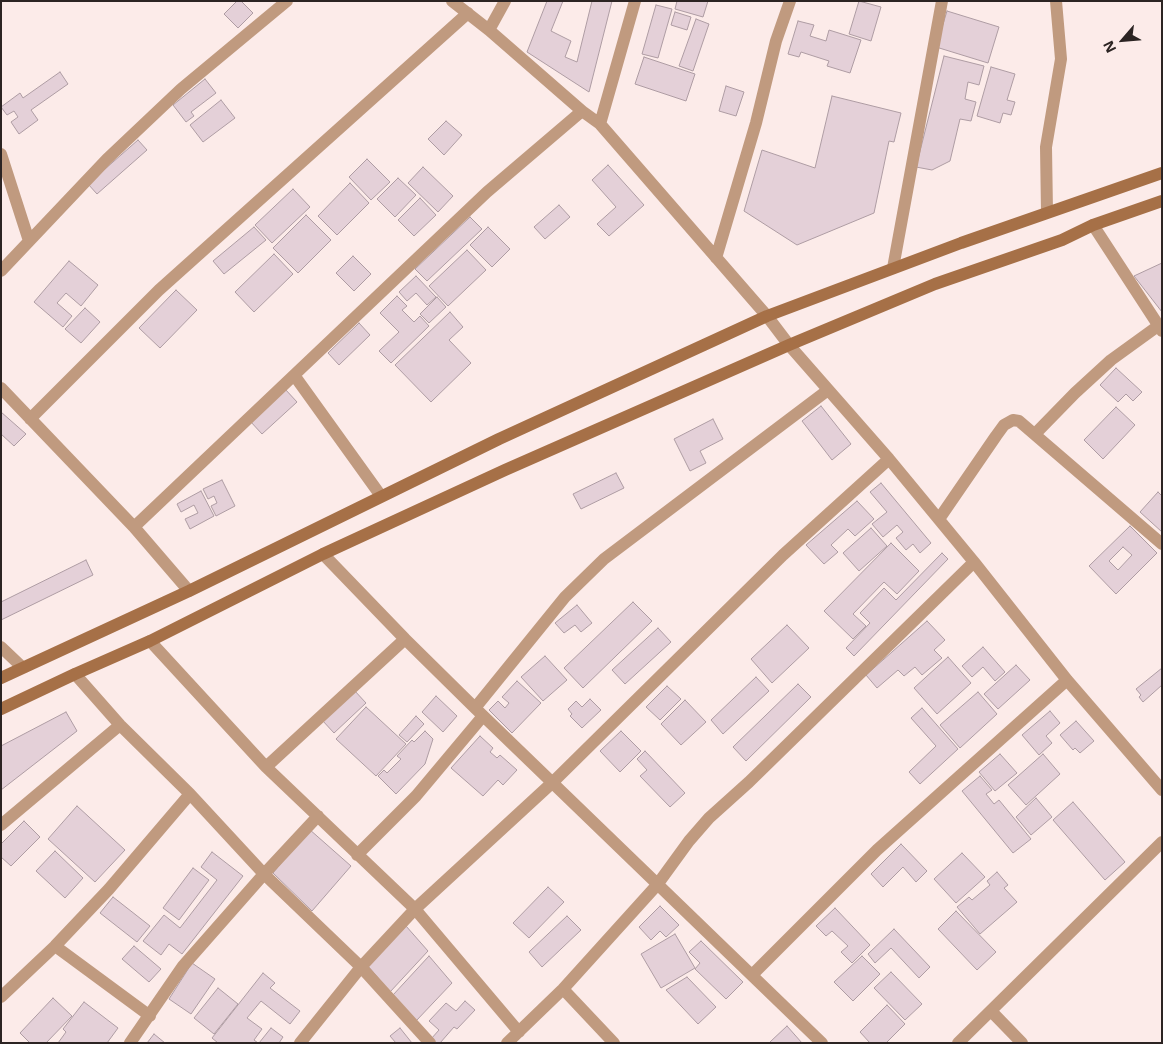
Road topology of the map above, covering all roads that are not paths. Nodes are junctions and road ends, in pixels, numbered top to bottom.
1 (287, 1) edge
2 (452, 1) edge
3 (506, 1) edge
4 (635, 1) edge
5 (790, 1) edge
6 (942, 1) edge
7 (1056, 1) edge
8 (468, 14) junction
9 (489, 30) junction
10 (582, 111) junction
11 (600, 124) junction
12 (1, 154) edge
13 (1162, 173) edge
14 (1162, 201) edge
15 (1047, 212) junction
16 (1093, 225) junction
17 (29, 241) junction
18 (716, 258) junction
19 (893, 268) junction
20 (1, 271) edge
21 (767, 316) junction
22 (1160, 329) edge
23 (789, 345) junction
24 (294, 375) junction
25 (1, 388) edge
26 (828, 390) junction
27 (30, 419) junction
28 (1035, 434) junction
29 (889, 459) junction
30 (381, 496) junction
31 (939, 519) junction
32 (134, 527) junction
33 (1162, 544) edge
34 (323, 554) junction
35 (974, 562) junction
36 (189, 592) junction
37 (405, 639) junction
38 (150, 641) junction
39 (1, 647) edge
40 (22, 667) junction
41 (75, 674) junction
42 (1, 678) edge
43 (1067, 680) junction
44 (1, 709) edge
45 (479, 712) junction
46 (120, 726) junction
47 (266, 767) junction
48 (552, 782) junction
49 (1162, 790) edge
50 (190, 794) junction
51 (318, 816) junction
52 (1, 825) edge
53 (1162, 842) edge
54 (357, 855) junction
55 (264, 874) junction
56 (657, 884) junction
57 (415, 909) junction
58 (55, 946) junction
59 (361, 967) junction
60 (752, 975) junction
61 (563, 990) junction
62 (1, 997) edge
63 (991, 1011) junction
64 (150, 1016) junction
65 (519, 1032) junction
66 (130, 1043) edge
67 (300, 1043) edge
68 (430, 1043) edge
69 (507, 1043) edge
70 (614, 1043) edge
71 (822, 1043) edge
72 (958, 1043) edge
73 (1022, 1043) edge

1 - 17 street
2 - 8 street
3 - 9 street
4 - 11 street
5 - 18 street
6 - 19 street
7 - 15 street
8 - 9 street
8 - 27 street
9 - 10 street
10 - 11 street
10 - 24 street
11 - 18 street
12 - 17 street
13 - 15 main road
14 - 16 main road
15 - 19 main road
16 - 22 street
16 - 23 main road
17 - 20 street
18 - 21 street
19 - 21 main road
21 - 23 street
21 - 30 main road
22 - 28 street
23 - 26 street
23 - 34 main road
24 - 30 street
24 - 32 street
25 - 27 street
26 - 29 street
26 - 45 street
27 - 32 street
28 - 31 street
28 - 33 street
29 - 31 street
29 - 48 street
30 - 36 main road
31 - 35 street
32 - 36 street
34 - 37 street
34 - 38 main road
35 - 43 street
35 - 56 street
36 - 40 main road
37 - 45 street
37 - 47 street
38 - 41 main road
38 - 47 street
39 - 40 street
40 - 42 main road
41 - 44 main road
41 - 46 street
43 - 49 street
43 - 60 street
45 - 48 street
45 - 54 street
46 - 50 street
46 - 52 street
47 - 51 street
48 - 56 street
48 - 57 street
50 - 55 street
50 - 58 street
51 - 54 street
51 - 55 street
53 - 63 street
54 - 57 street
55 - 59 street
55 - 64 street
56 - 60 street
56 - 61 street
57 - 59 street
57 - 65 street
58 - 62 street
58 - 64 street
59 - 67 street
59 - 68 street
60 - 71 street
61 - 65 street
61 - 70 street
63 - 72 street
63 - 73 street
64 - 66 street
65 - 69 street

